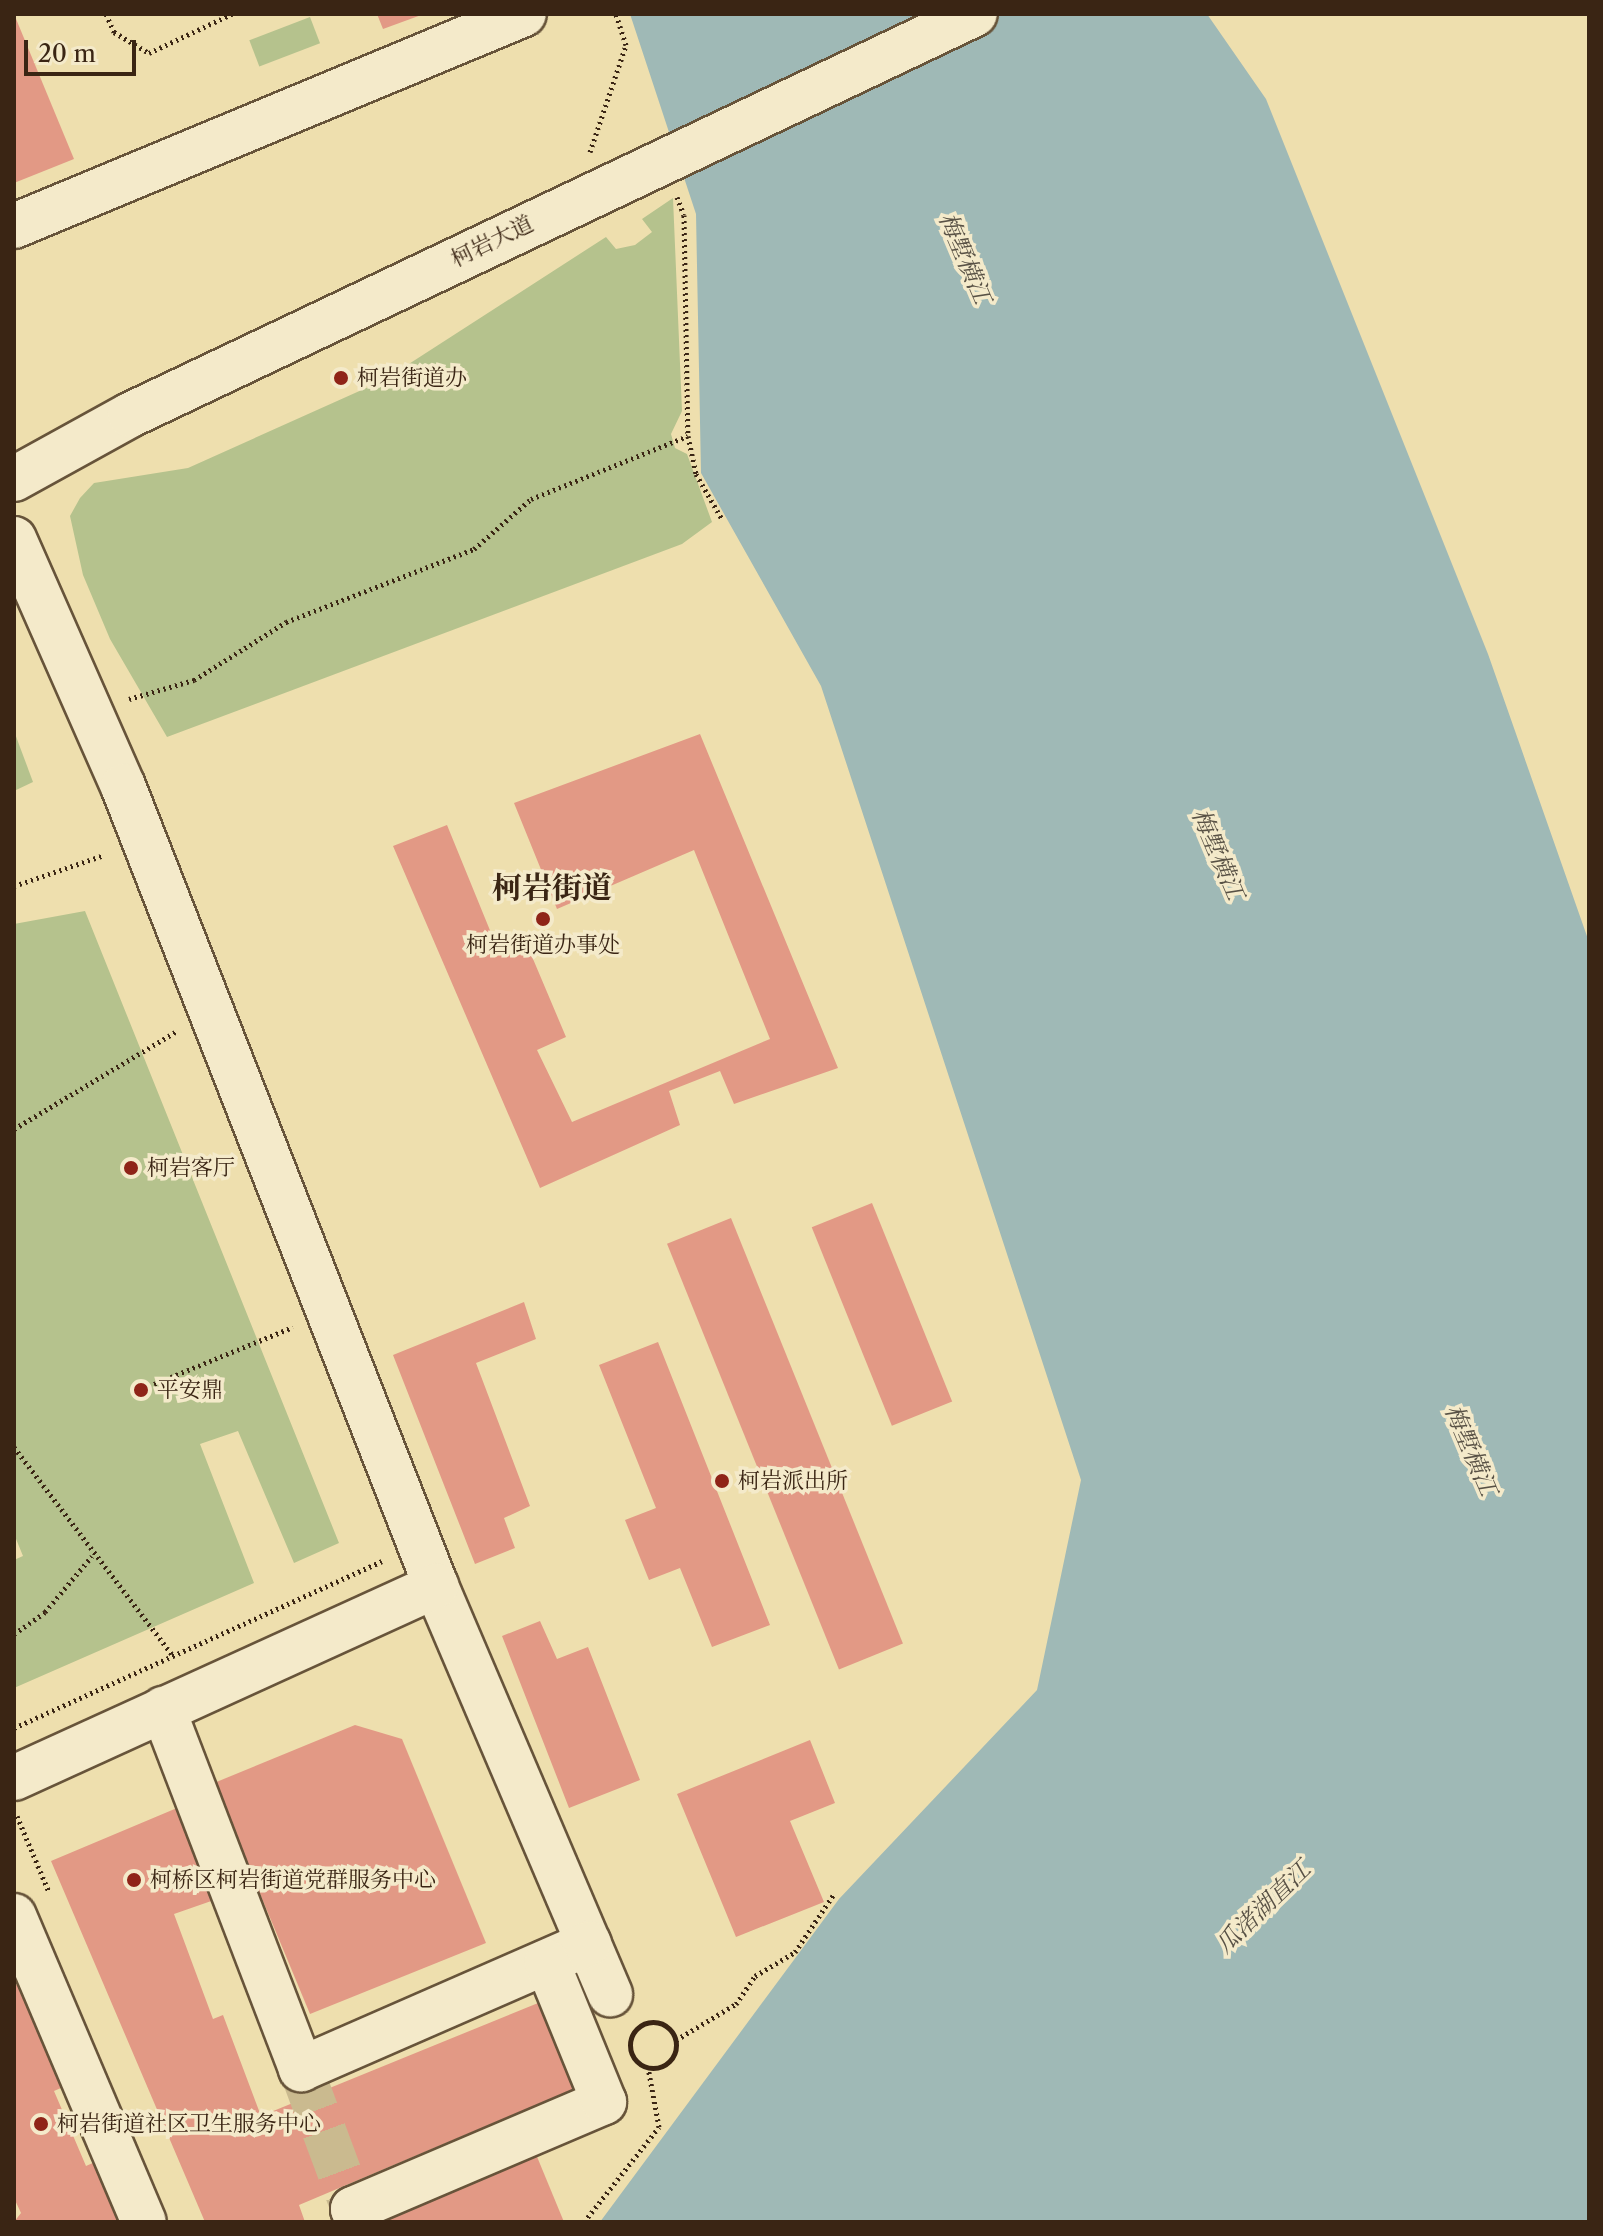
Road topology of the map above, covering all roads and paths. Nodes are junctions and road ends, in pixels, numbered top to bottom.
1 (106, 14) edge
2 (232, 14) edge
3 (524, 14) edge
4 (616, 14) edge
5 (975, 14) edge
6 (672, 184) dead end
7 (574, 202) junction
8 (14, 226) edge
9 (688, 436) junction
10 (14, 479) edge
11 (722, 519) dead end
12 (14, 539) edge
13 (90, 711) junction
14 (108, 865) dead end
15 (14, 886) edge
16 (213, 1010) junction
17 (170, 1018) dead end
18 (175, 1032) junction
19 (181, 1047) dead end
20 (14, 1129) edge
21 (288, 1312) dead end
22 (294, 1327) junction
23 (299, 1342) dead end
24 (154, 1384) dead end
25 (14, 1447) edge
26 (379, 1546) dead end
27 (92, 1556) junction
28 (436, 1586) junction
29 (14, 1634) edge
30 (173, 1656) junction
31 (163, 1709) junction
32 (14, 1728) edge
33 (14, 1778) edge
34 (834, 1894) dead end
35 (14, 1916) edge
36 (589, 1943) junction
37 (547, 1962) junction
38 (610, 1994) dead end
39 (676, 2040) junction
40 (648, 2067) junction
41 (144, 2222) edge
42 (358, 2222) edge
43 (584, 2222) edge

1 - 2 path
3 - 8 street
4 - 7 path
5 - 7 street, 柯岩大道
6 - 9 path
7 - 10 street, 柯岩大道
9 - 11 path
9 - 13 path
12 - 13 street
13 - 16 street
14 - 15 path
16 - 18 path
16 - 28 street
17 - 18 path
18 - 19 path
18 - 20 path
21 - 22 path
22 - 23 path
22 - 24 path
25 - 27 path
26 - 30 path
27 - 29 path
27 - 30 path
28 - 31 street
28 - 36 street
30 - 32 path
31 - 33 street
31 - 37 street
34 - 39 path
35 - 41 street
36 - 37 street
36 - 38 street
37 - 42 street
39 - 40 path
39 - 40 path
40 - 43 path

